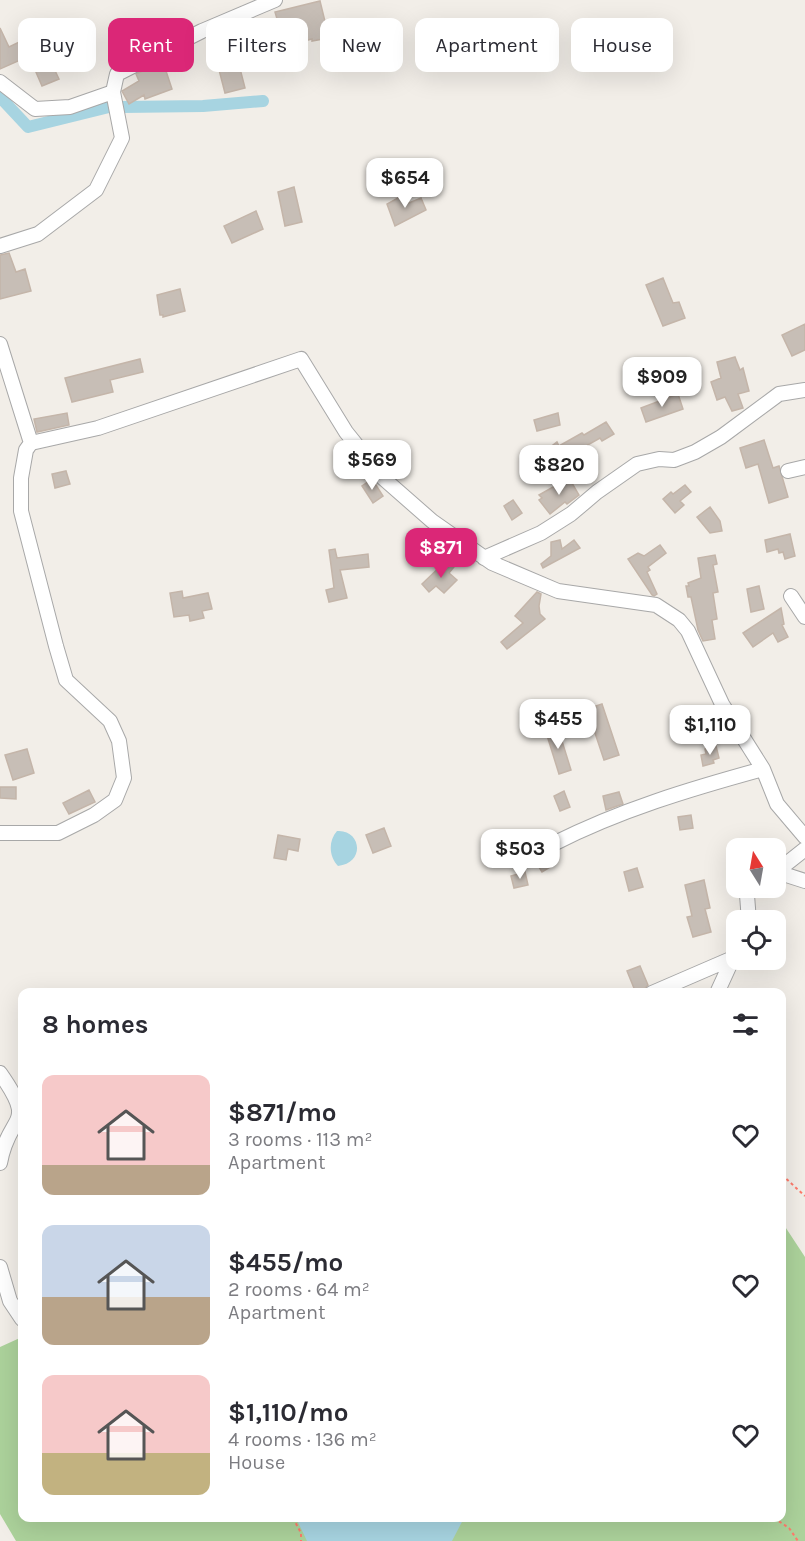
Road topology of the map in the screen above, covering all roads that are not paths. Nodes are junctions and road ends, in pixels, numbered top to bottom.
1 (275, 0) edge
2 (0, 82) edge
3 (113, 92) junction
4 (0, 246) edge
5 (0, 344) edge
6 (805, 390) edge
7 (31, 443) junction
8 (805, 467) edge
9 (788, 471) dead end
10 (484, 558) junction
11 (791, 596) dead end
12 (805, 617) edge
13 (763, 769) junction
14 (0, 833) edge
15 (805, 837) edge
16 (553, 844) dead end
17 (805, 849) edge
18 (786, 864) edge
19 (786, 875) edge
20 (805, 881) edge
21 (726, 960) edge
22 (728, 970) edge
23 (663, 988) edge
24 (719, 988) edge
25 (0, 1073) edge
26 (18, 1102) edge
27 (18, 1116) edge
28 (0, 1163) edge
29 (0, 1267) edge
30 (18, 1313) edge

1 - 3 street
2 - 3 street
3 - 4 street
5 - 7 street
6 - 10 street
7 - 10 street
7 - 14 street
8 - 9 street
10 - 13 street
11 - 12 street
13 - 15 street
13 - 16 street
17 - 18 street
19 - 20 street
21 - 23 street
22 - 24 street
25 - 26 street
27 - 28 street
29 - 30 street

